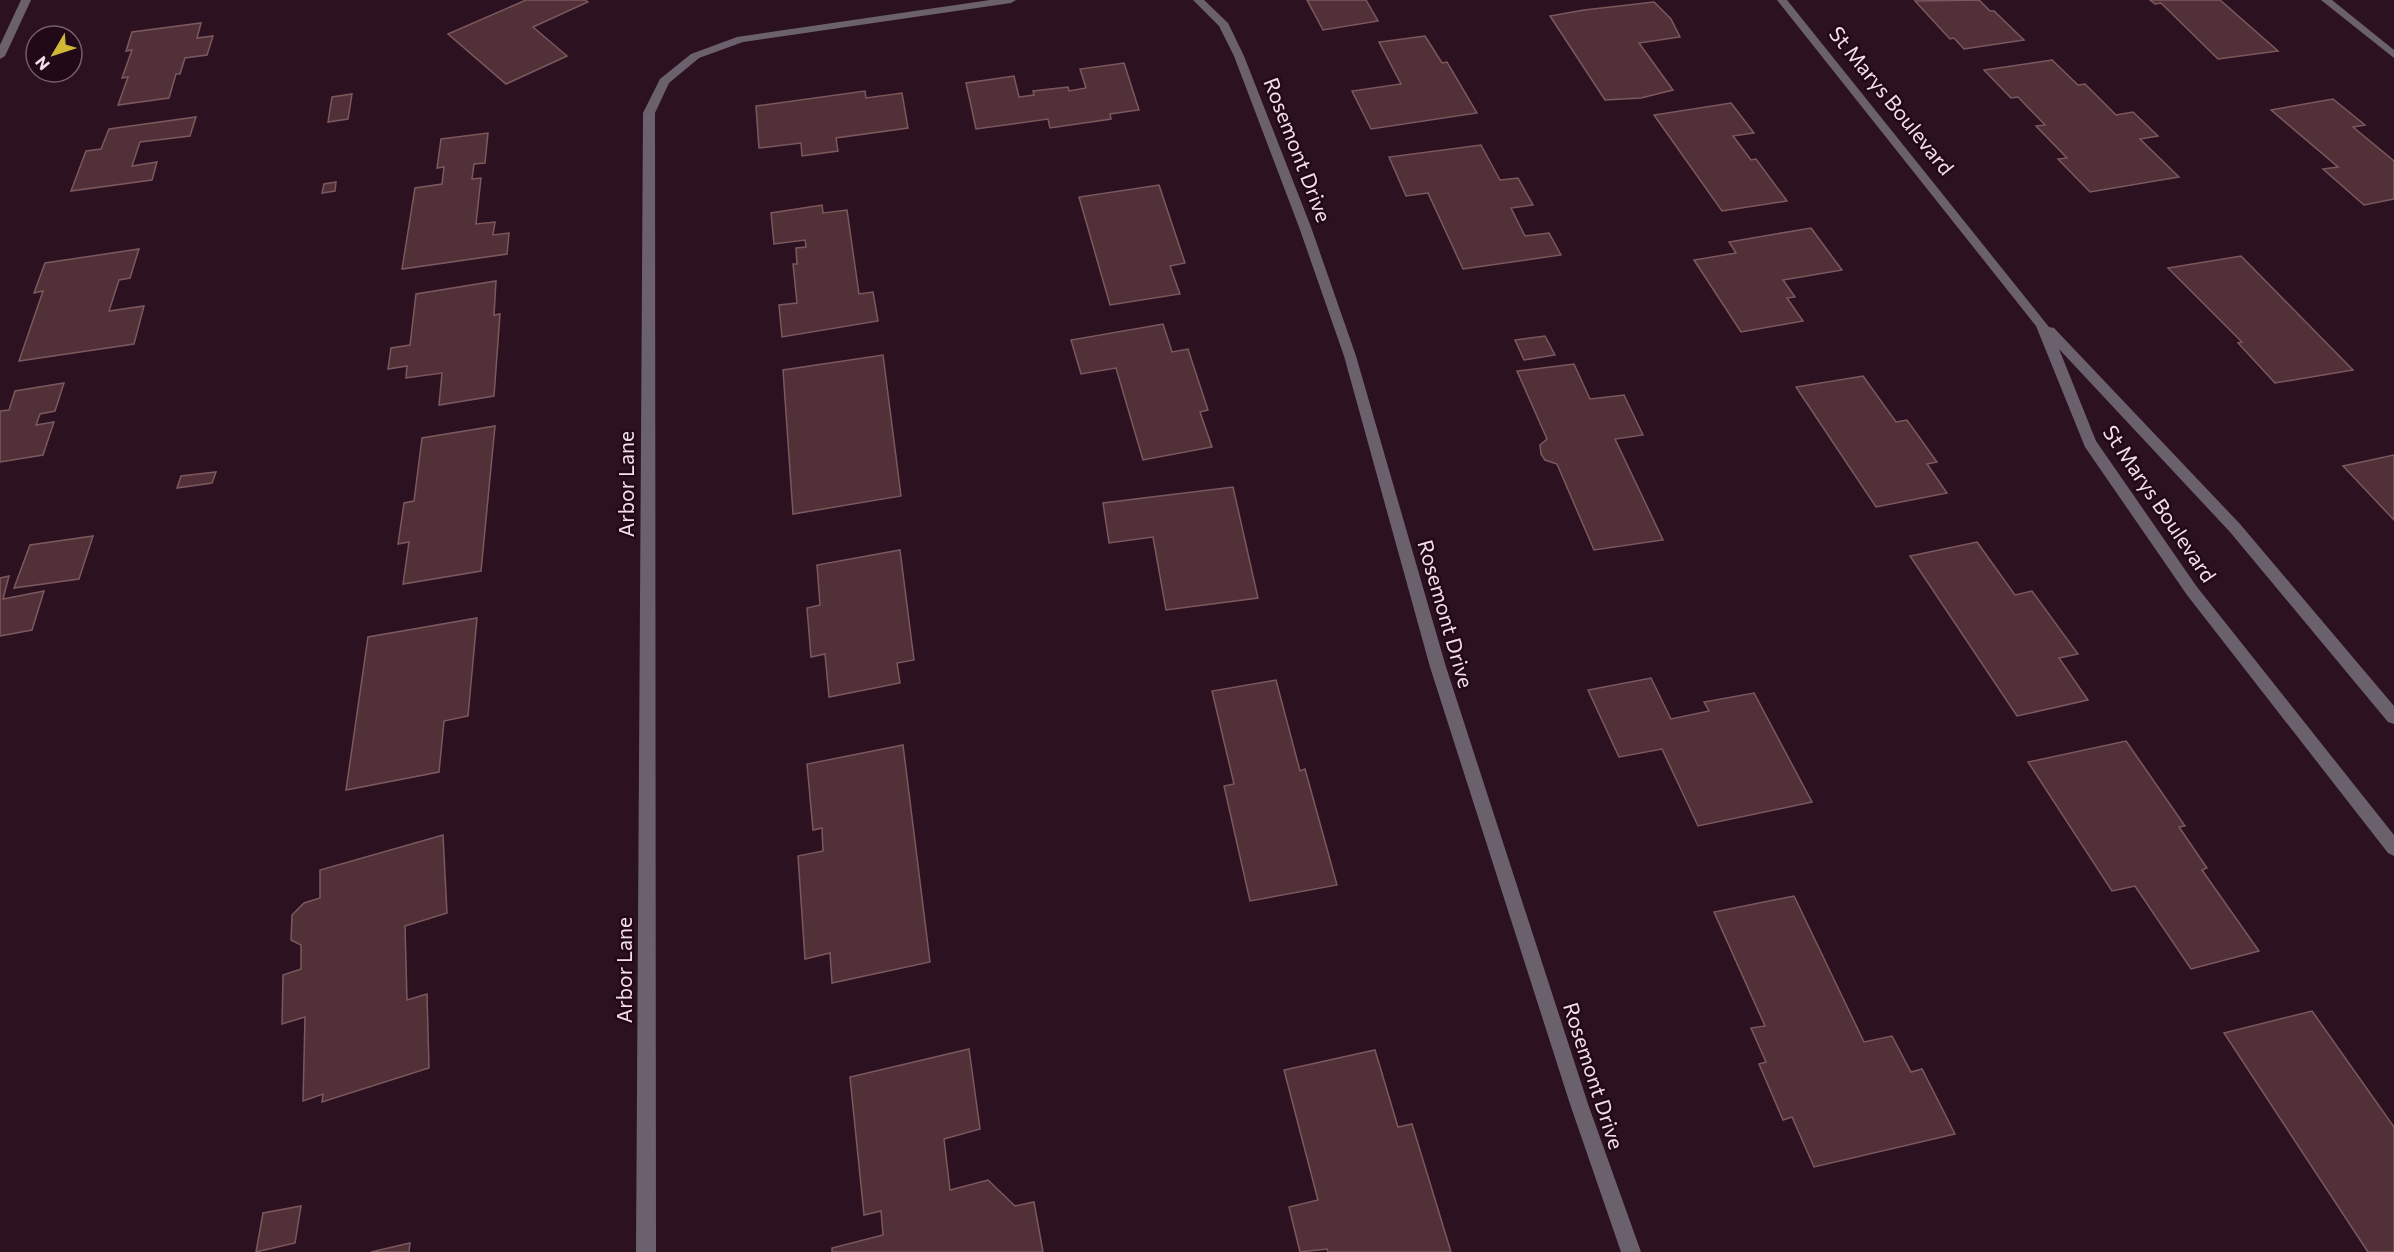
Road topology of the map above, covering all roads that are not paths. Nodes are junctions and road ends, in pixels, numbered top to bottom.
1 (26, 0) edge
2 (1011, 0) edge
3 (1198, 0) edge
4 (1782, 0) edge
5 (2326, 0) edge
6 (2394, 55) edge
7 (0, 56) edge
8 (2042, 324) junction
9 (2394, 717) edge
10 (2394, 848) edge
11 (646, 1252) edge
12 (1631, 1252) edge

1 - 7 street
2 - 11 street, Arbor Lane
3 - 12 street, Rosemont Drive
4 - 8 street, St Marys Boulevard
5 - 6 street
8 - 9 street
8 - 10 street, St Marys Boulevard

